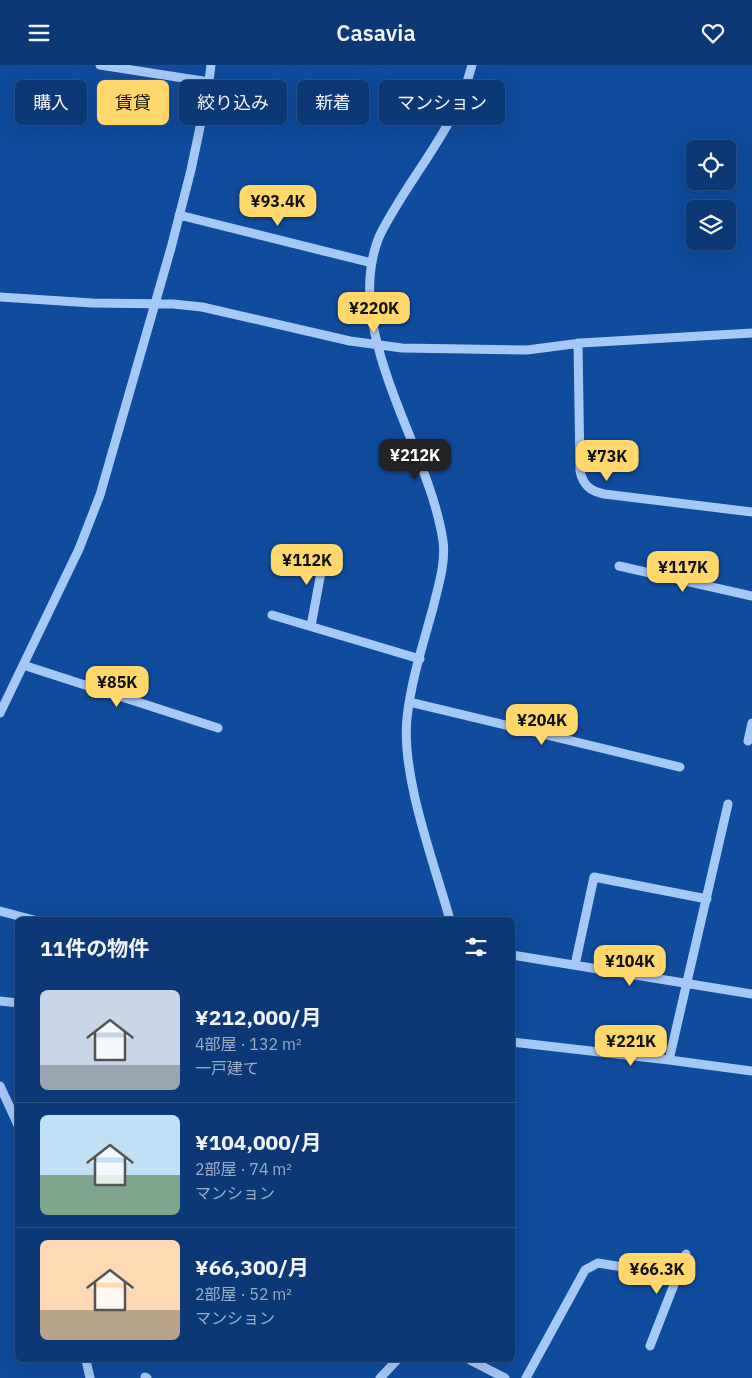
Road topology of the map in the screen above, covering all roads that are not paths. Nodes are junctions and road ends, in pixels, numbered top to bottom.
1 (100, 65) edge
2 (211, 65) edge
3 (472, 65) edge
4 (196, 80) edge
5 (209, 80) edge
6 (199, 125) edge
7 (179, 215) junction
8 (372, 263) junction
9 (0, 297) edge
10 (154, 304) junction
11 (752, 333) edge
12 (578, 343) junction
13 (376, 346) junction
14 (752, 512) edge
15 (326, 551) dead end
16 (619, 566) dead end
17 (752, 596) edge
18 (272, 615) dead end
19 (311, 626) junction
20 (420, 659) junction
21 (24, 665) junction
22 (410, 702) junction
23 (0, 713) edge
24 (752, 723) edge
25 (218, 728) dead end
26 (748, 741) dead end
27 (680, 767) dead end
28 (728, 804) dead end
29 (707, 899) junction
30 (0, 911) edge
31 (23, 917) edge
32 (449, 917) edge
33 (515, 955) edge
34 (575, 965) junction
35 (688, 984) junction
36 (752, 994) edge
37 (0, 1001) edge
38 (15, 1003) edge
39 (515, 1043) edge
40 (669, 1060) junction
41 (752, 1071) edge
42 (0, 1086) edge
43 (15, 1118) edge
44 (686, 1253) dead end
45 (677, 1277) junction
46 (650, 1346) dead end
47 (86, 1362) edge
48 (395, 1362) edge
49 (474, 1362) edge
50 (90, 1378) edge
51 (380, 1378) edge
52 (505, 1378) edge
53 (526, 1378) edge

1 - 4 street
2 - 5 street
3 - 8 street
6 - 7 street
7 - 8 street
7 - 10 street
8 - 13 street
9 - 10 street
10 - 13 street
10 - 21 street
11 - 12 street
12 - 13 street
12 - 14 street
13 - 20 street
15 - 19 street
16 - 17 street
18 - 19 street
19 - 20 street
20 - 22 street
21 - 23 street
21 - 25 street
22 - 27 street
22 - 32 street
24 - 26 street
28 - 29 street
29 - 34 street
29 - 35 street
30 - 31 street
33 - 34 street
34 - 35 street
35 - 36 street
35 - 40 street
37 - 38 street
39 - 40 street
40 - 41 street
42 - 43 street
44 - 45 street
45 - 46 street
45 - 53 street
47 - 50 street
48 - 51 street
49 - 52 street

